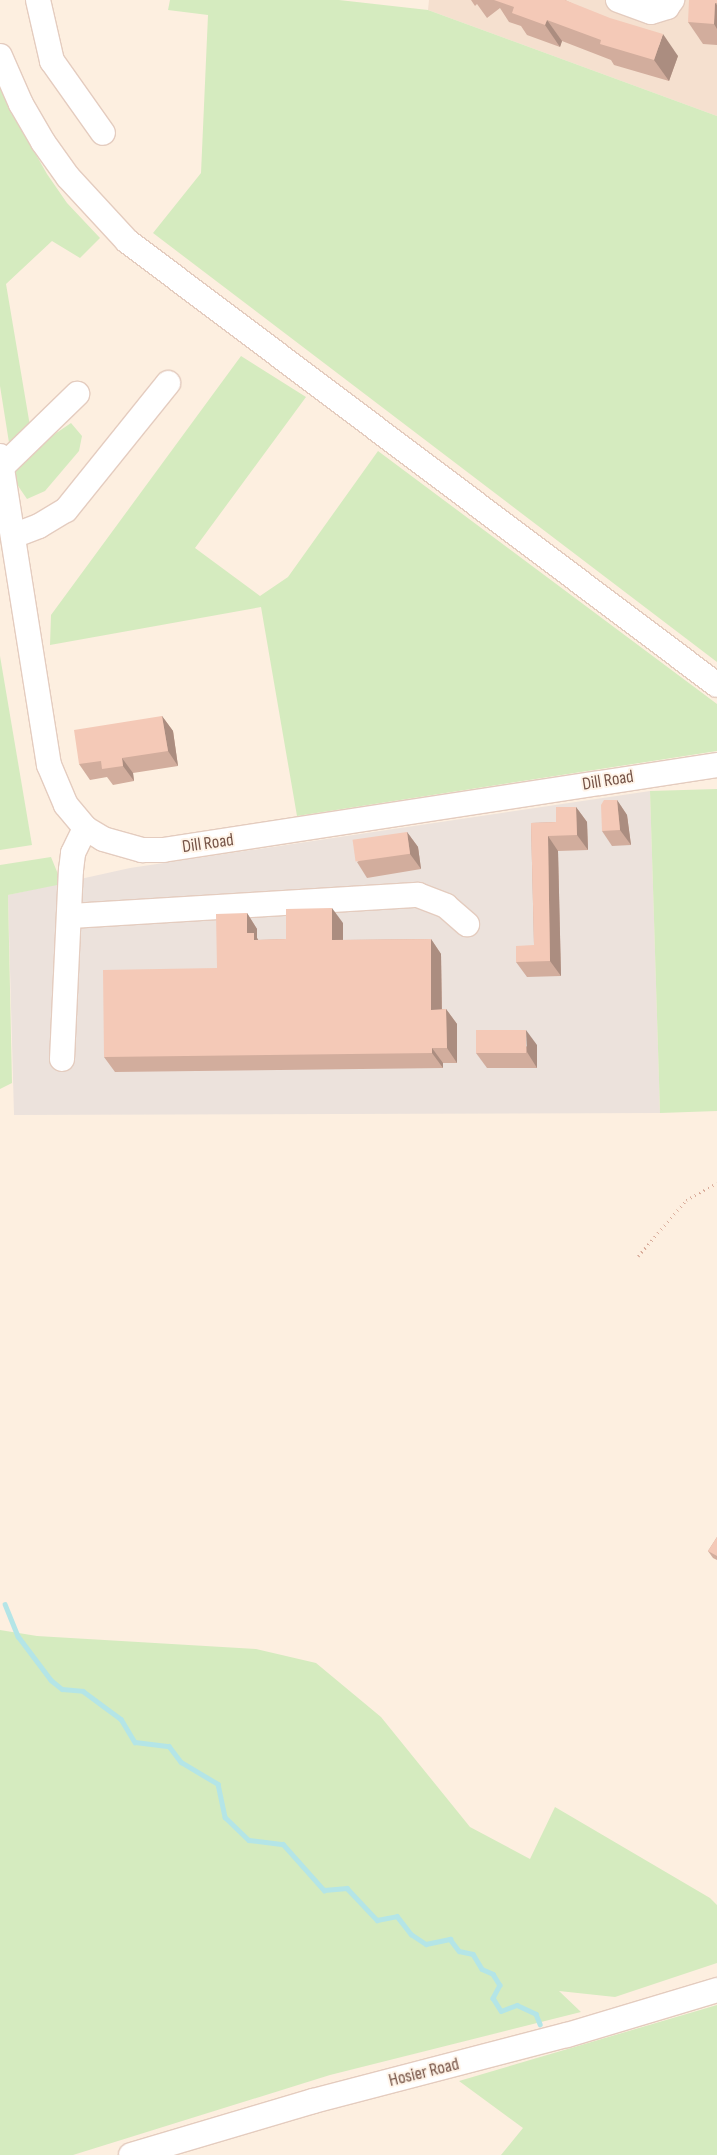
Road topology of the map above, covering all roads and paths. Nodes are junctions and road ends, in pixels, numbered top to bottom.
1 (38, 0) edge
2 (618, 0) edge
3 (672, 0) edge
4 (0, 56) edge
5 (103, 133) dead end
6 (168, 383) dead end
7 (77, 394) dead end
8 (1, 461) edge
9 (13, 536) junction
10 (717, 685) edge
11 (717, 765) edge
12 (85, 828) junction
13 (71, 916) junction
14 (467, 924) dead end
15 (62, 1059) dead end
16 (717, 1183) edge
17 (638, 1256) dead end
18 (717, 1990) edge
19 (131, 2155) edge

1 - 5 street
2 - 3 street
4 - 10 street
6 - 9 street
7 - 8 street
8 - 9 street, Dill Road
9 - 12 street, Dill Road
11 - 12 street, Dill Road
12 - 13 street
13 - 14 street
13 - 15 street
16 - 17 path
18 - 19 street, Hosier Road

